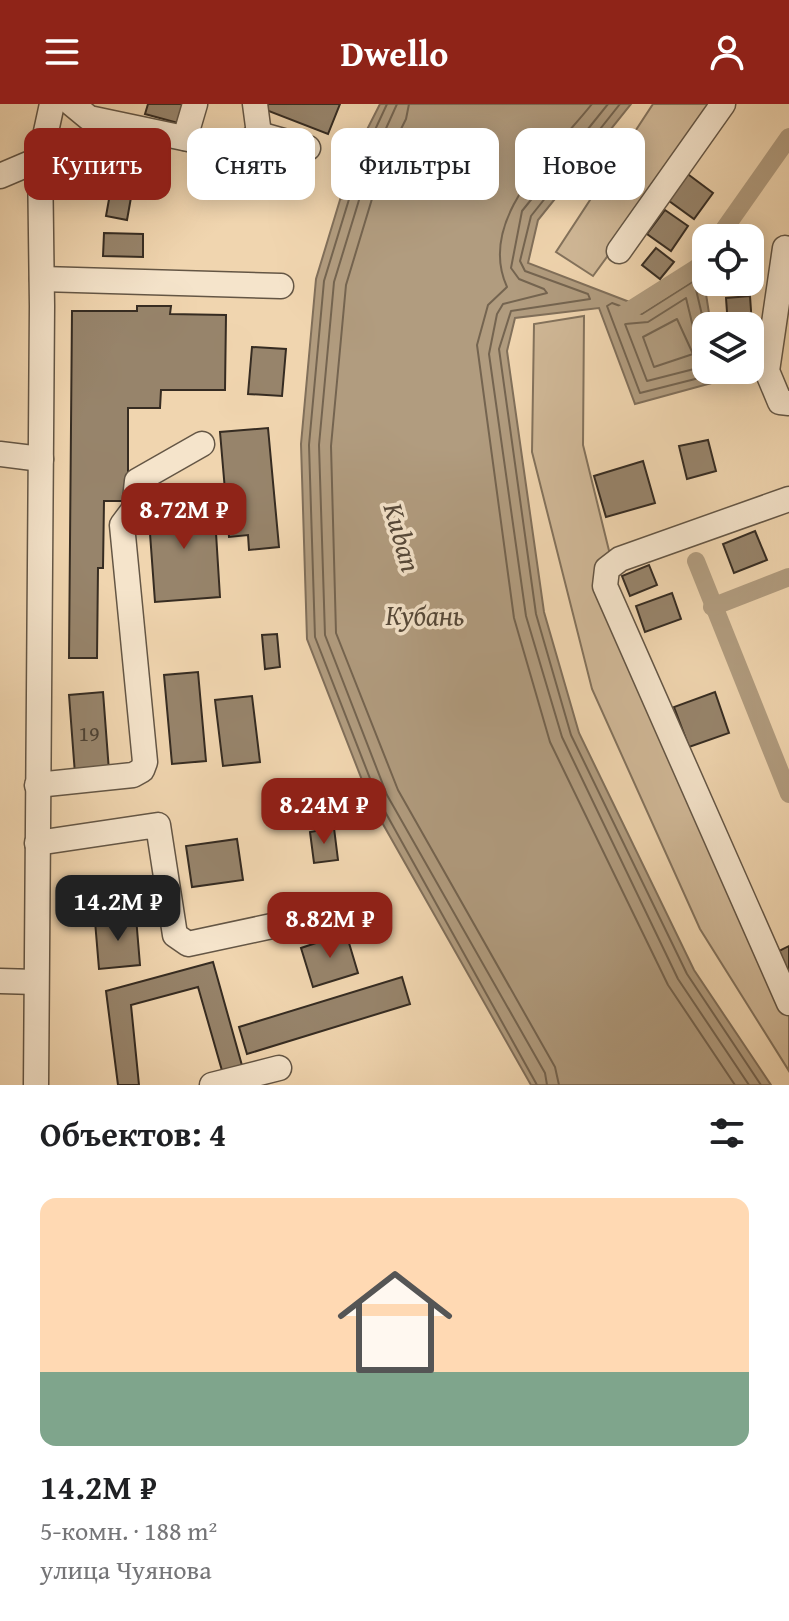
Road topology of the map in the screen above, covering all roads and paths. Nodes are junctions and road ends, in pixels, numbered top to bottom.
1 (52, 104) edge
2 (72, 104) edge
3 (195, 104) edge
4 (255, 104) edge
5 (723, 104) edge
6 (47, 128) edge
7 (258, 128) edge
8 (185, 138) joint
9 (24, 166) edge
10 (0, 176) edge
11 (41, 200) edge
12 (785, 248) dead end
13 (619, 251) dead end
14 (42, 279) junction
15 (281, 286) dead end
16 (789, 403) edge
17 (202, 444) dead end
18 (0, 454) edge
19 (41, 459) junction
20 (789, 499) edge
21 (37, 785) junction
22 (37, 843) junction
23 (286, 923) dead end
24 (0, 981) edge
25 (36, 982) junction
26 (789, 1003) edge
27 (279, 1068) dead end
28 (36, 1085) edge
29 (212, 1085) edge

1 - 6 street
2 - 8 street
3 - 8 street
4 - 7 street
5 - 13 street
9 - 10 street
11 - 14 street
12 - 16 street
14 - 15 street
14 - 19 street
17 - 21 street
18 - 19 street
19 - 21 street
20 - 26 street
21 - 22 street
22 - 23 street
22 - 25 street
24 - 25 street
25 - 28 street
27 - 29 street

